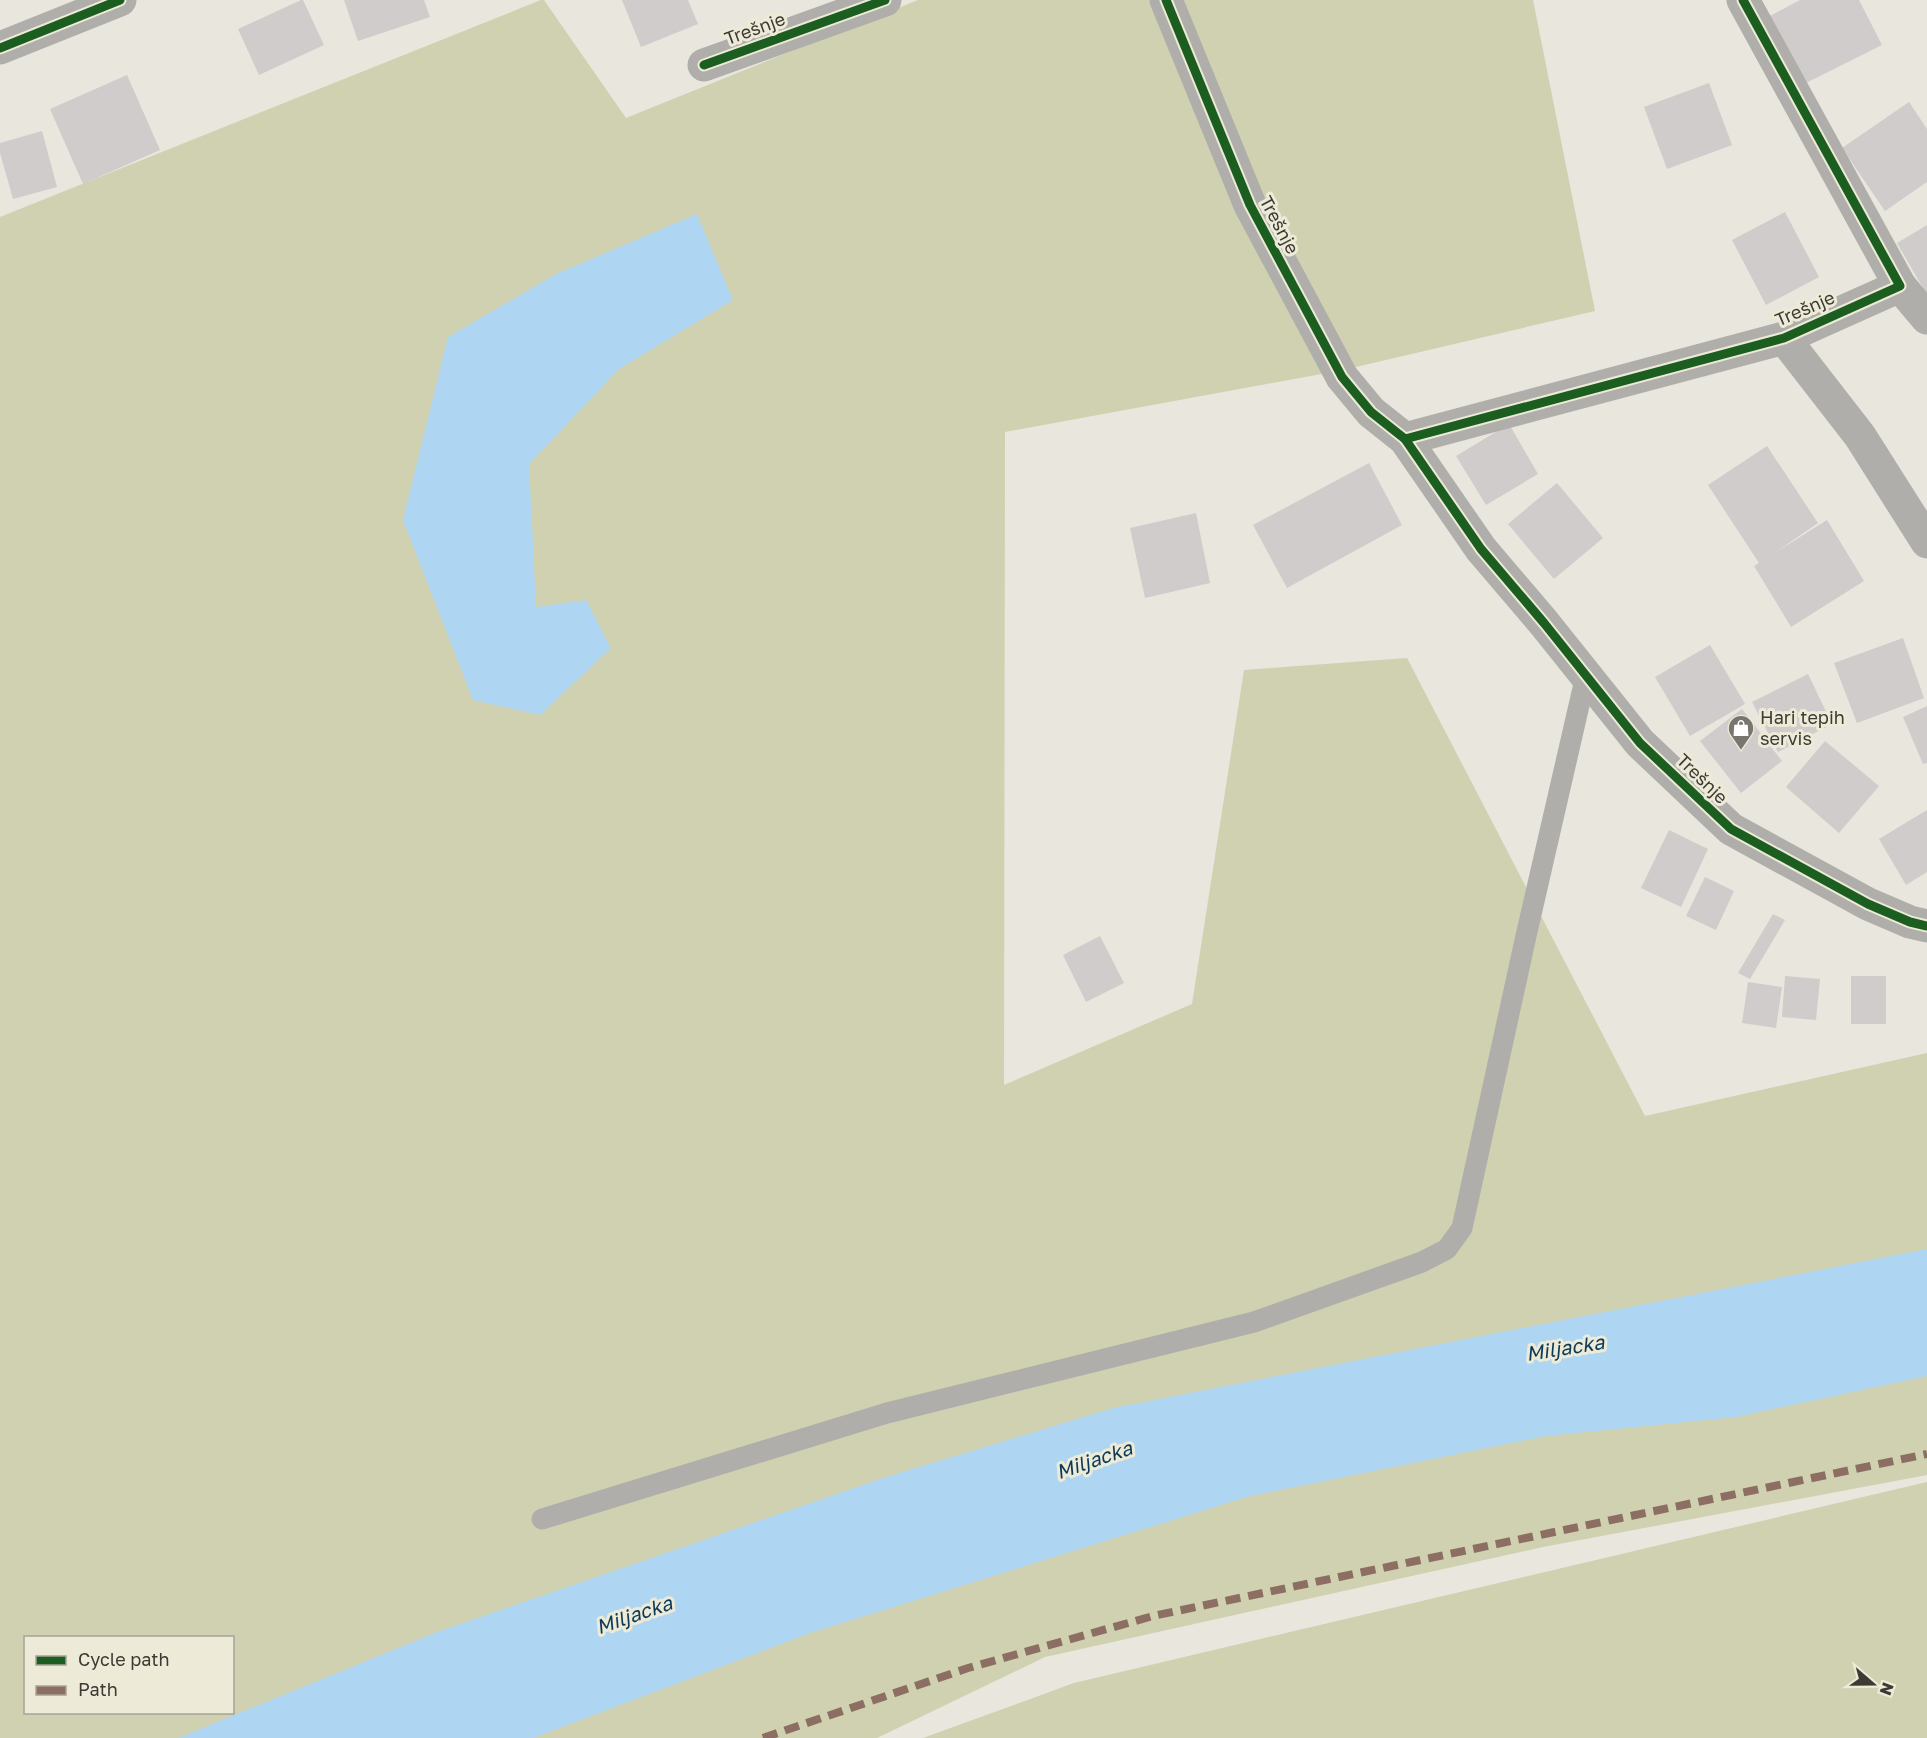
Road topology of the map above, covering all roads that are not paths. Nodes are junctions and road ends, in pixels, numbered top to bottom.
1 (120, 0) edge
2 (885, 0) edge
3 (1166, 0) edge
4 (1743, 0) edge
5 (0, 48) edge
6 (704, 65) dead end
7 (1900, 286) junction
8 (1927, 318) edge
9 (1784, 338) junction
10 (1405, 439) junction
11 (1927, 542) edge
12 (1586, 675) junction
13 (1927, 926) edge
14 (542, 1519) dead end

1 - 5 street
2 - 6 street, Trešnje
3 - 10 street, Trešnje
4 - 7 street
7 - 8 street
7 - 9 street, Trešnje
9 - 10 street, Trešnje
9 - 11 street, Trešnje
10 - 12 street, Trešnje
12 - 13 street, Trešnje
12 - 14 lane

